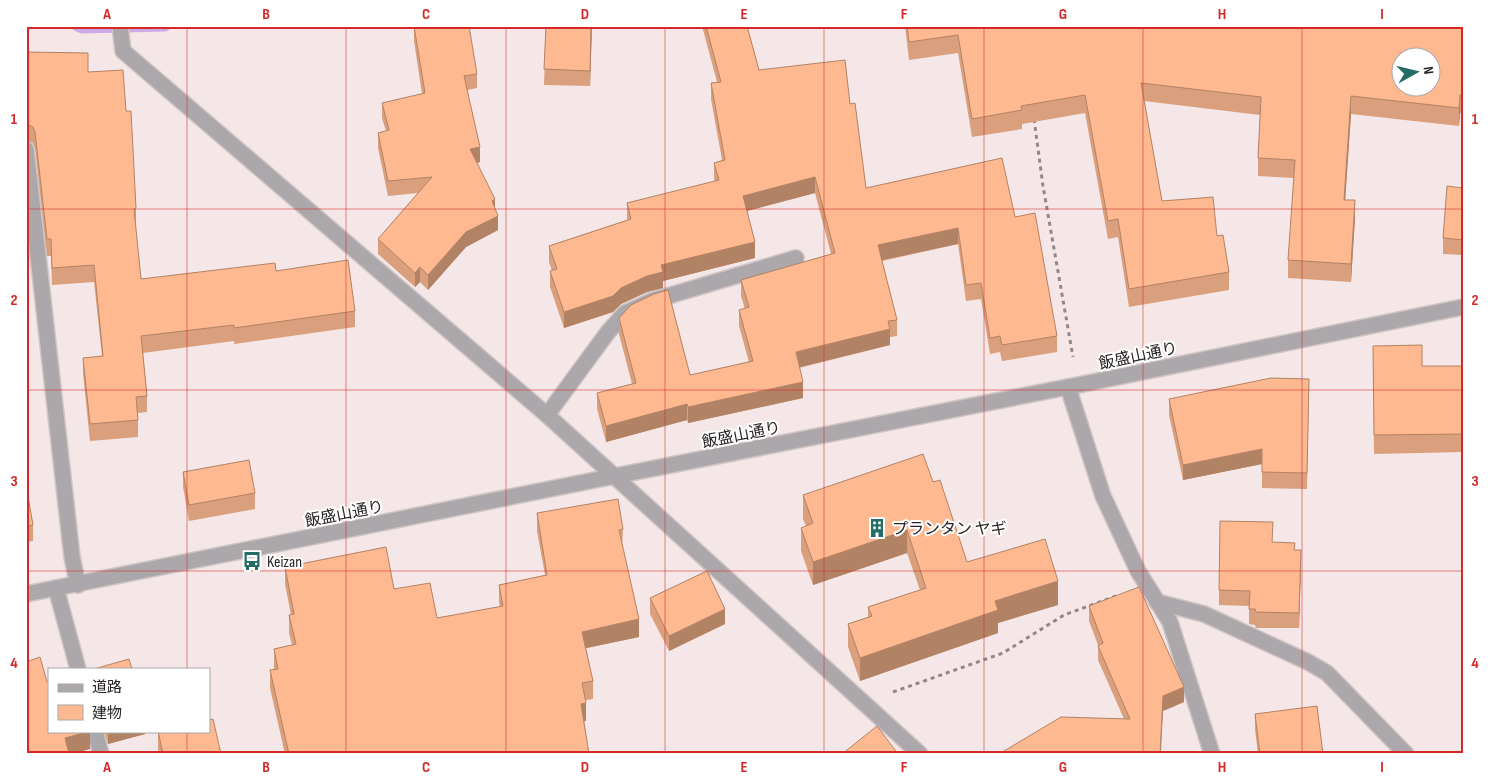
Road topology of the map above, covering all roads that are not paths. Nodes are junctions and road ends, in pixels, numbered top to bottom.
1 (120, 26) edge
2 (26, 149) edge
3 (796, 258) dead end
4 (1463, 307) edge
5 (1068, 387) junction
6 (548, 415) junction
7 (615, 476) junction
8 (78, 585) junction
9 (56, 588) junction
10 (26, 594) edge
11 (1157, 602) junction
12 (78, 668) edge
13 (95, 732) edge
14 (101, 754) edge
15 (920, 754) edge
16 (1212, 754) edge
17 (1406, 754) edge

1 - 6 street
2 - 8 street
3 - 6 street
4 - 5 street, 飯盛山通り
5 - 7 street, 飯盛山通り
5 - 11 street
6 - 7 street
7 - 8 street, 飯盛山通り
7 - 15 street
8 - 9 street, 飯盛山通り
9 - 10 street, 飯盛山通り
9 - 12 street
11 - 16 street
11 - 17 street
13 - 14 street

